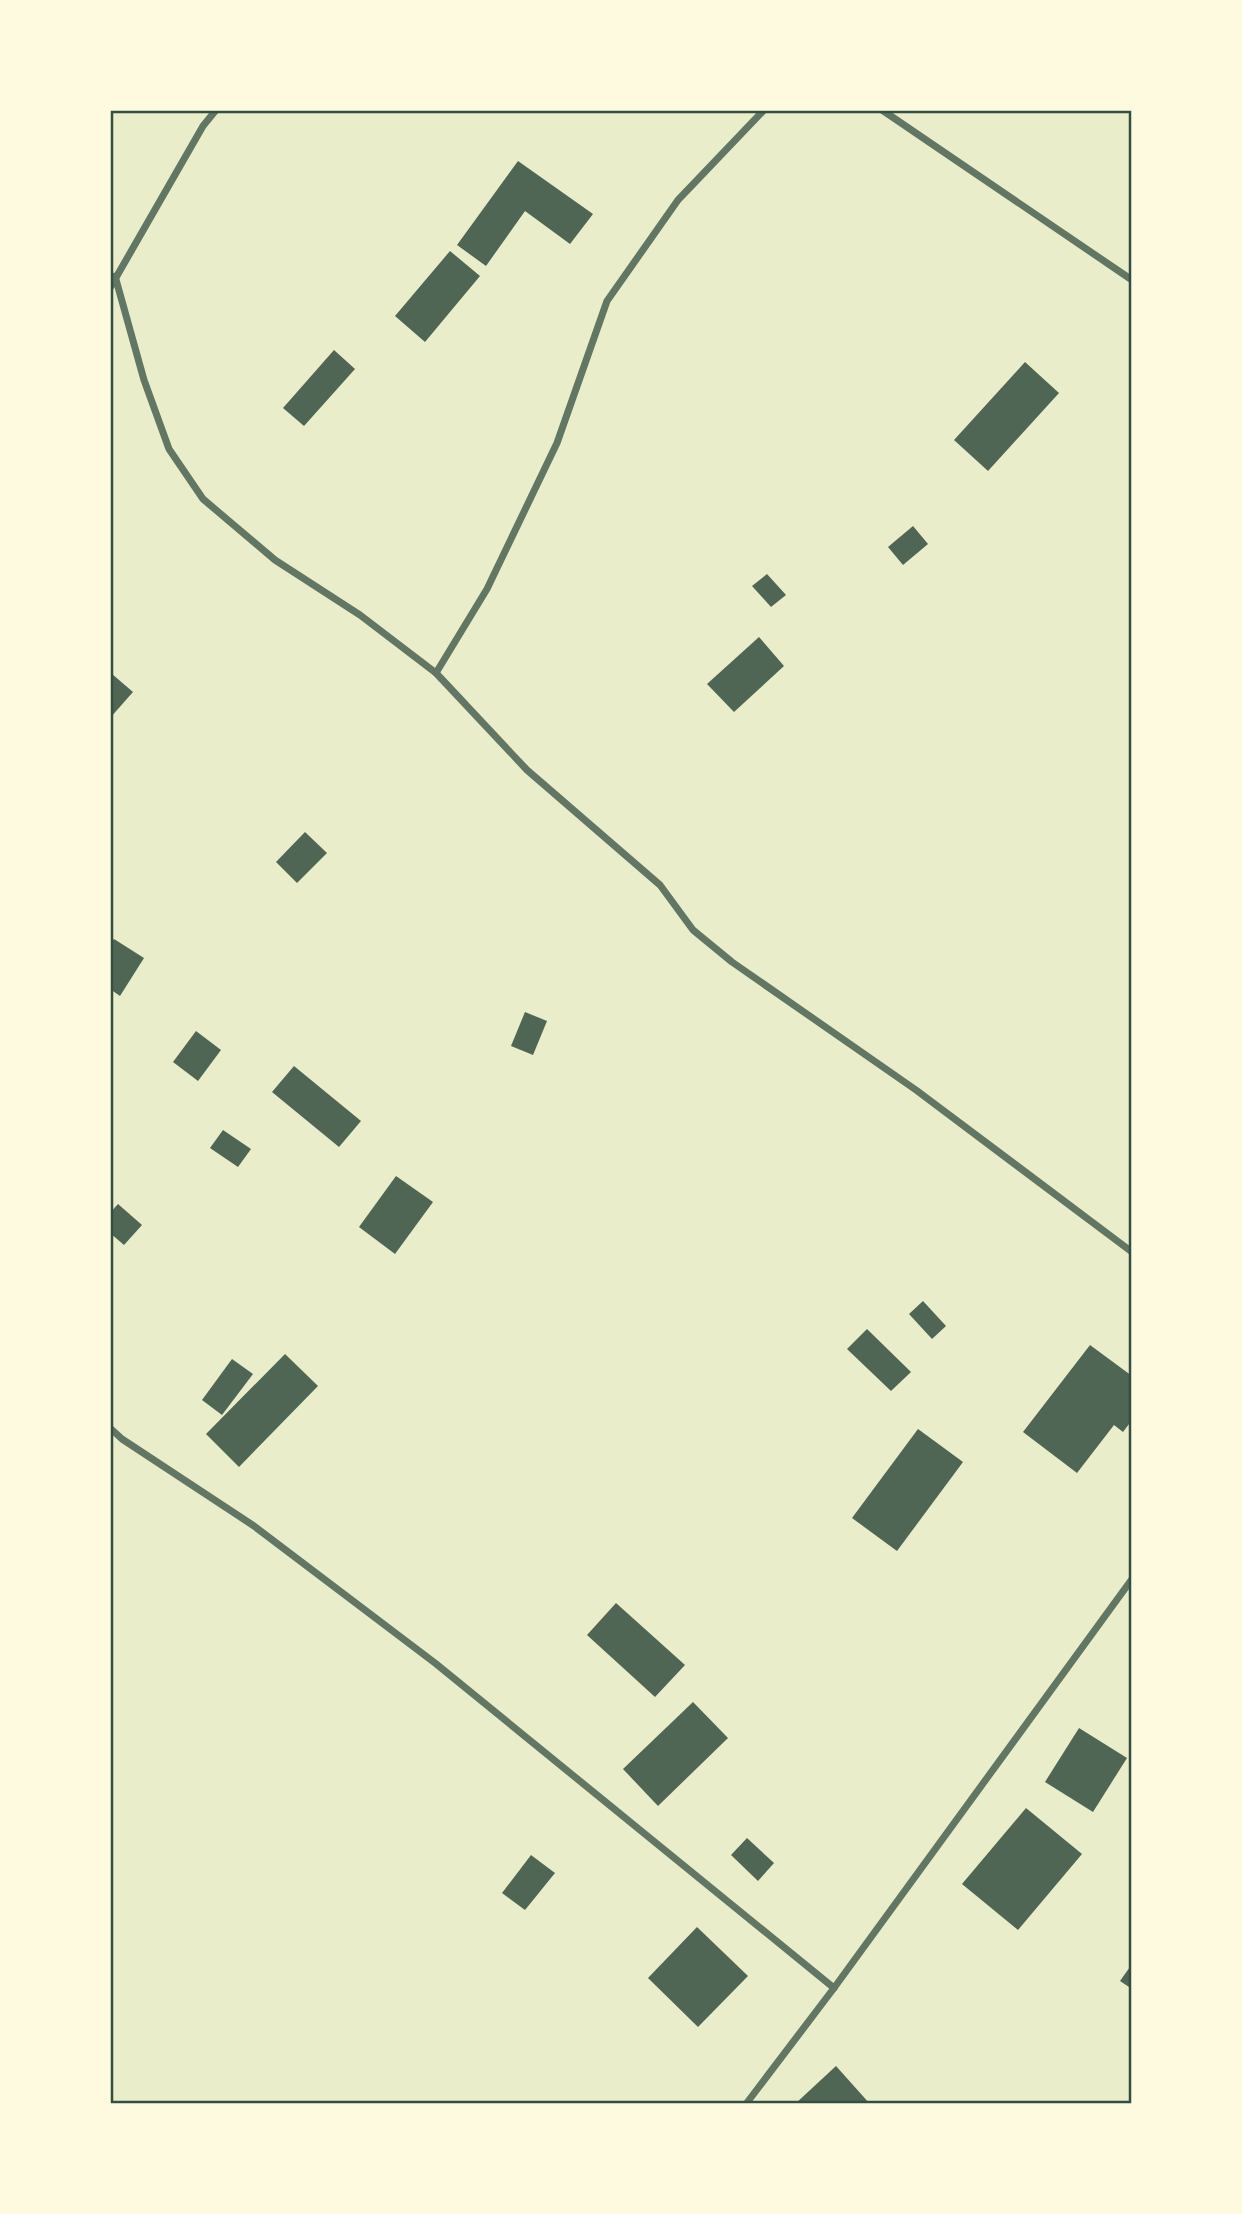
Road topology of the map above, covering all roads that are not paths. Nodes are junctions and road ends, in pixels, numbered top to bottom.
1 (216, 110) edge
2 (764, 110) edge
3 (882, 110) edge
4 (115, 276) junction
5 (1132, 280) edge
6 (110, 288) edge
7 (436, 673) junction
8 (1132, 1252) edge
9 (110, 1428) edge
10 (1132, 1579) edge
11 (834, 1988) junction
12 (746, 2104) edge

1 - 4 street
2 - 7 street
3 - 5 street
4 - 6 street
4 - 7 street
7 - 8 street
9 - 11 street
10 - 11 street
11 - 12 street

